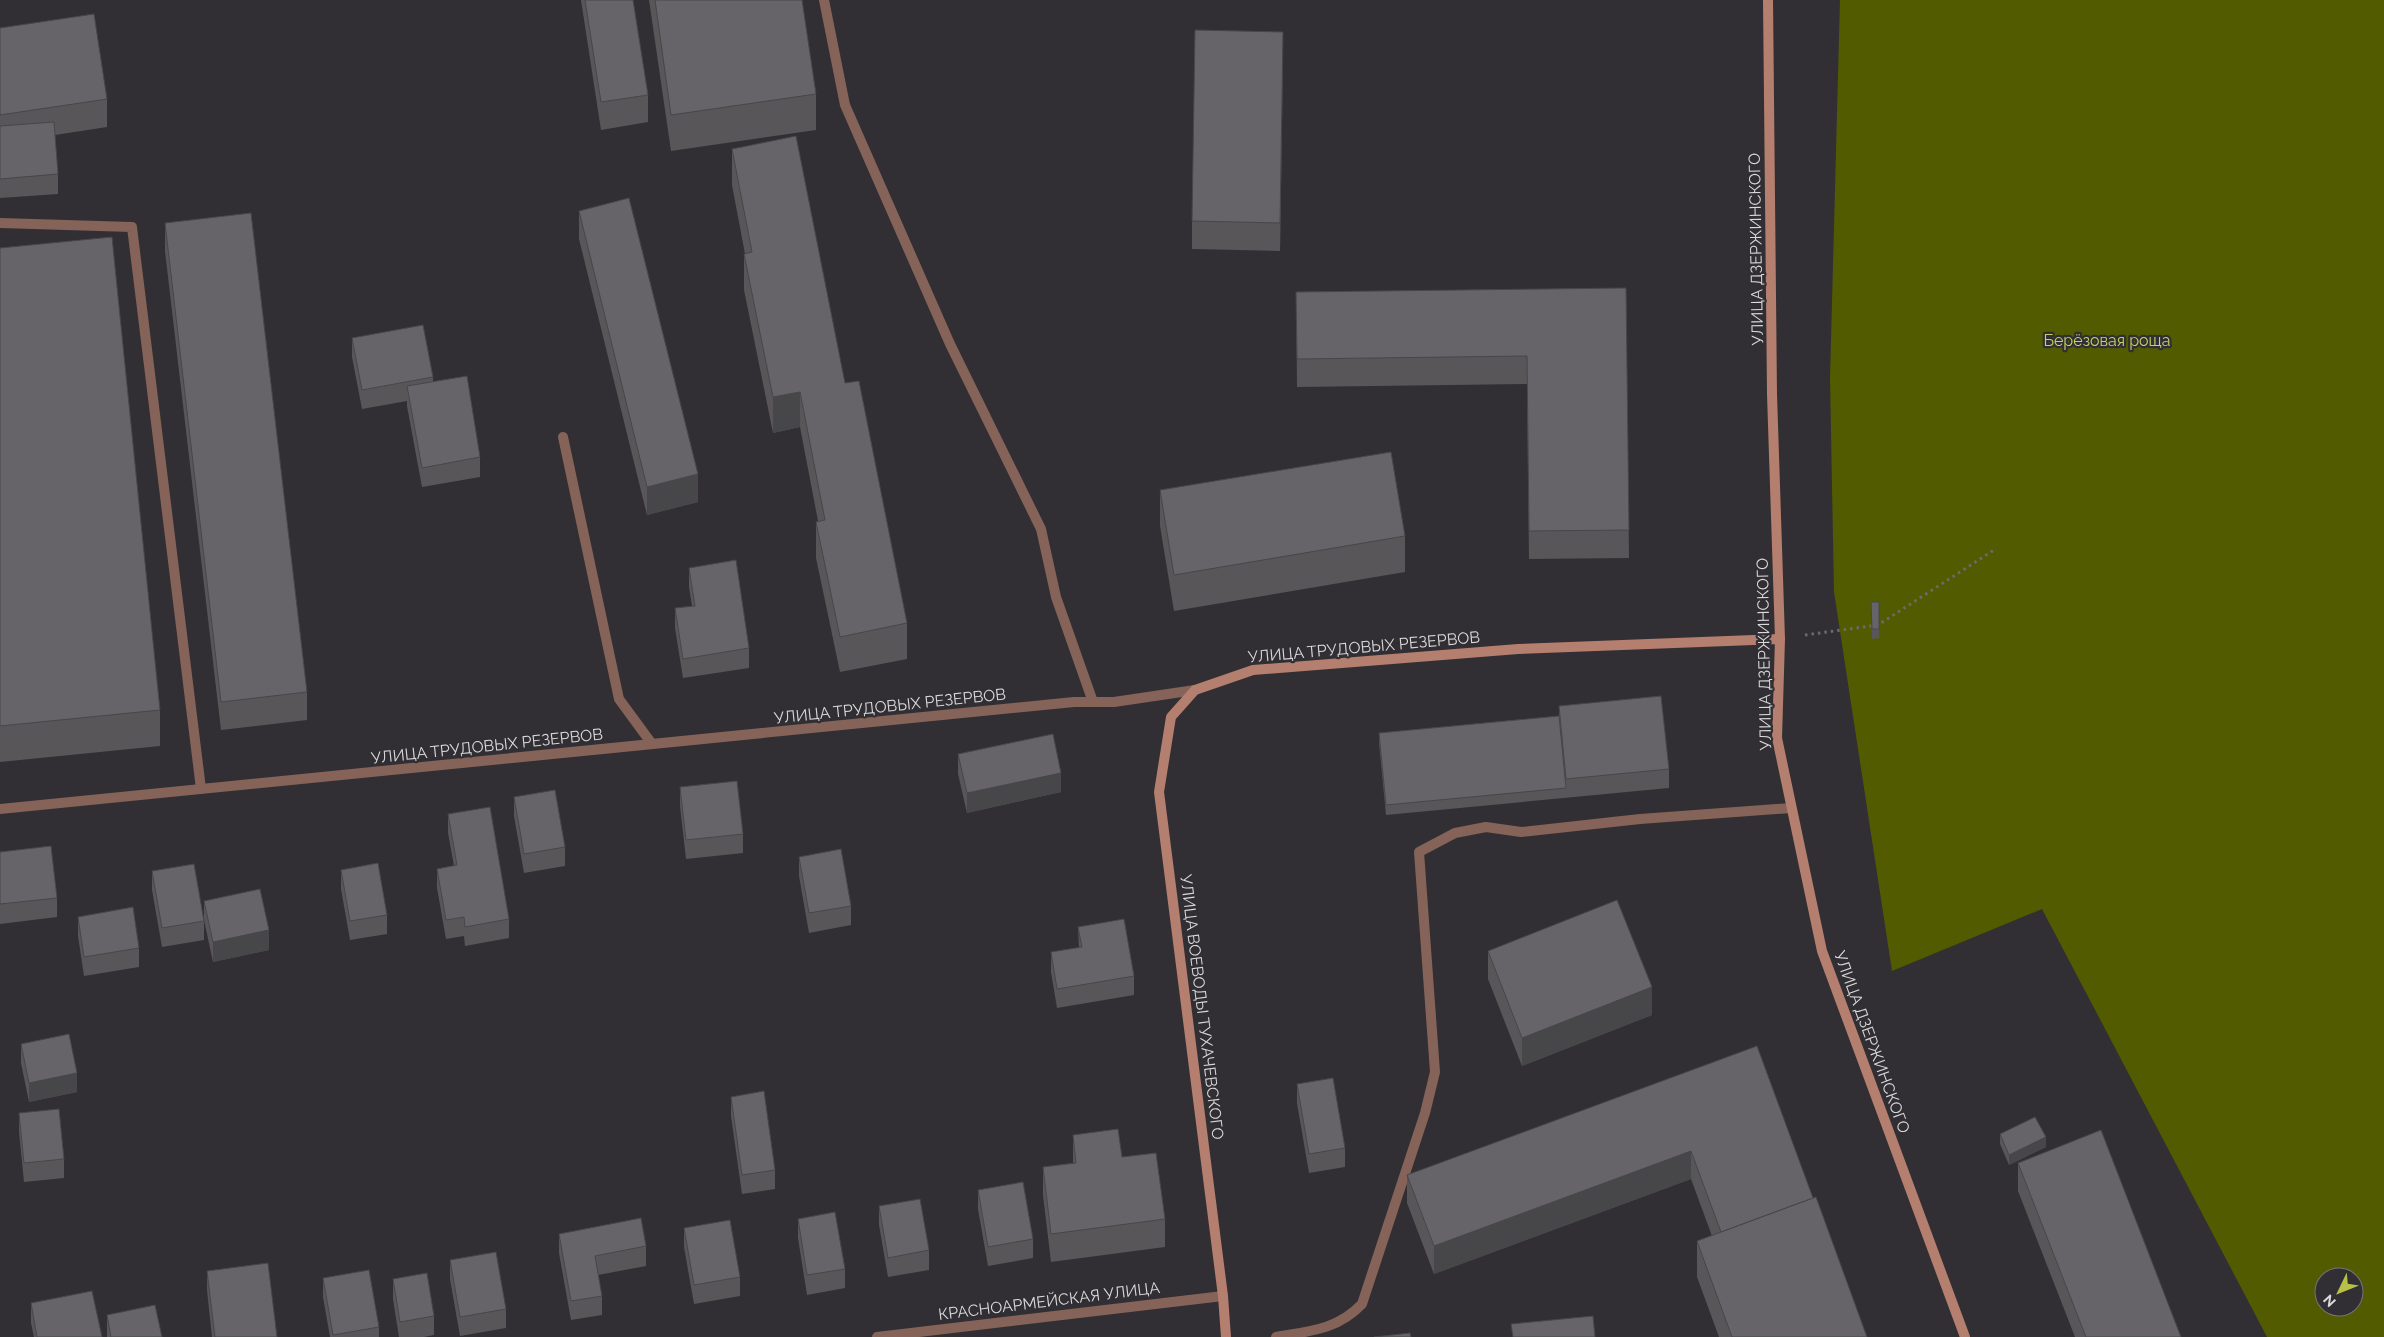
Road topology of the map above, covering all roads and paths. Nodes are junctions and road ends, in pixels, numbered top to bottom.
1 (824, 0) edge
2 (1768, 0) edge
3 (0, 223) edge
4 (563, 437) dead end
5 (1994, 550) dead end
6 (1780, 639) junction
7 (1195, 690) junction
8 (1093, 702) junction
9 (652, 744) junction
10 (201, 789) junction
11 (1791, 808) junction
12 (0, 809) edge
13 (1223, 1296) junction
14 (877, 1337) edge
15 (1226, 1337) edge
16 (1276, 1337) edge
17 (1965, 1337) edge

1 - 8 street
2 - 6 main road, УЛИЦА ДЗЕРЖИНСКОГО
3 - 10 street
4 - 9 street
5 - 6 path
6 - 7 main road, УЛИЦА ТРУДОВЫХ РЕЗЕРВОВ
6 - 11 main road, УЛИЦА ДЗЕРЖИНСКОГО
7 - 8 street, УЛИЦА ТРУДОВЫХ РЕЗЕРВОВ
7 - 13 main road, УЛИЦА ВОЕВОДЫ ТУХАЧЕВСКОГО
8 - 9 street, УЛИЦА ТРУДОВЫХ РЕЗЕРВОВ
9 - 10 street, УЛИЦА ТРУДОВЫХ РЕЗЕРВОВ
10 - 12 street, УЛИЦА ТРУДОВЫХ РЕЗЕРВОВ
11 - 16 street
11 - 17 main road, УЛИЦА ДЗЕРЖИНСКОГО
13 - 14 street, КРАСНОАРМЕЙСКАЯ УЛИЦА
13 - 15 main road, УЛИЦА ВОЕВОДЫ ТУХАЧЕВСКОГО

